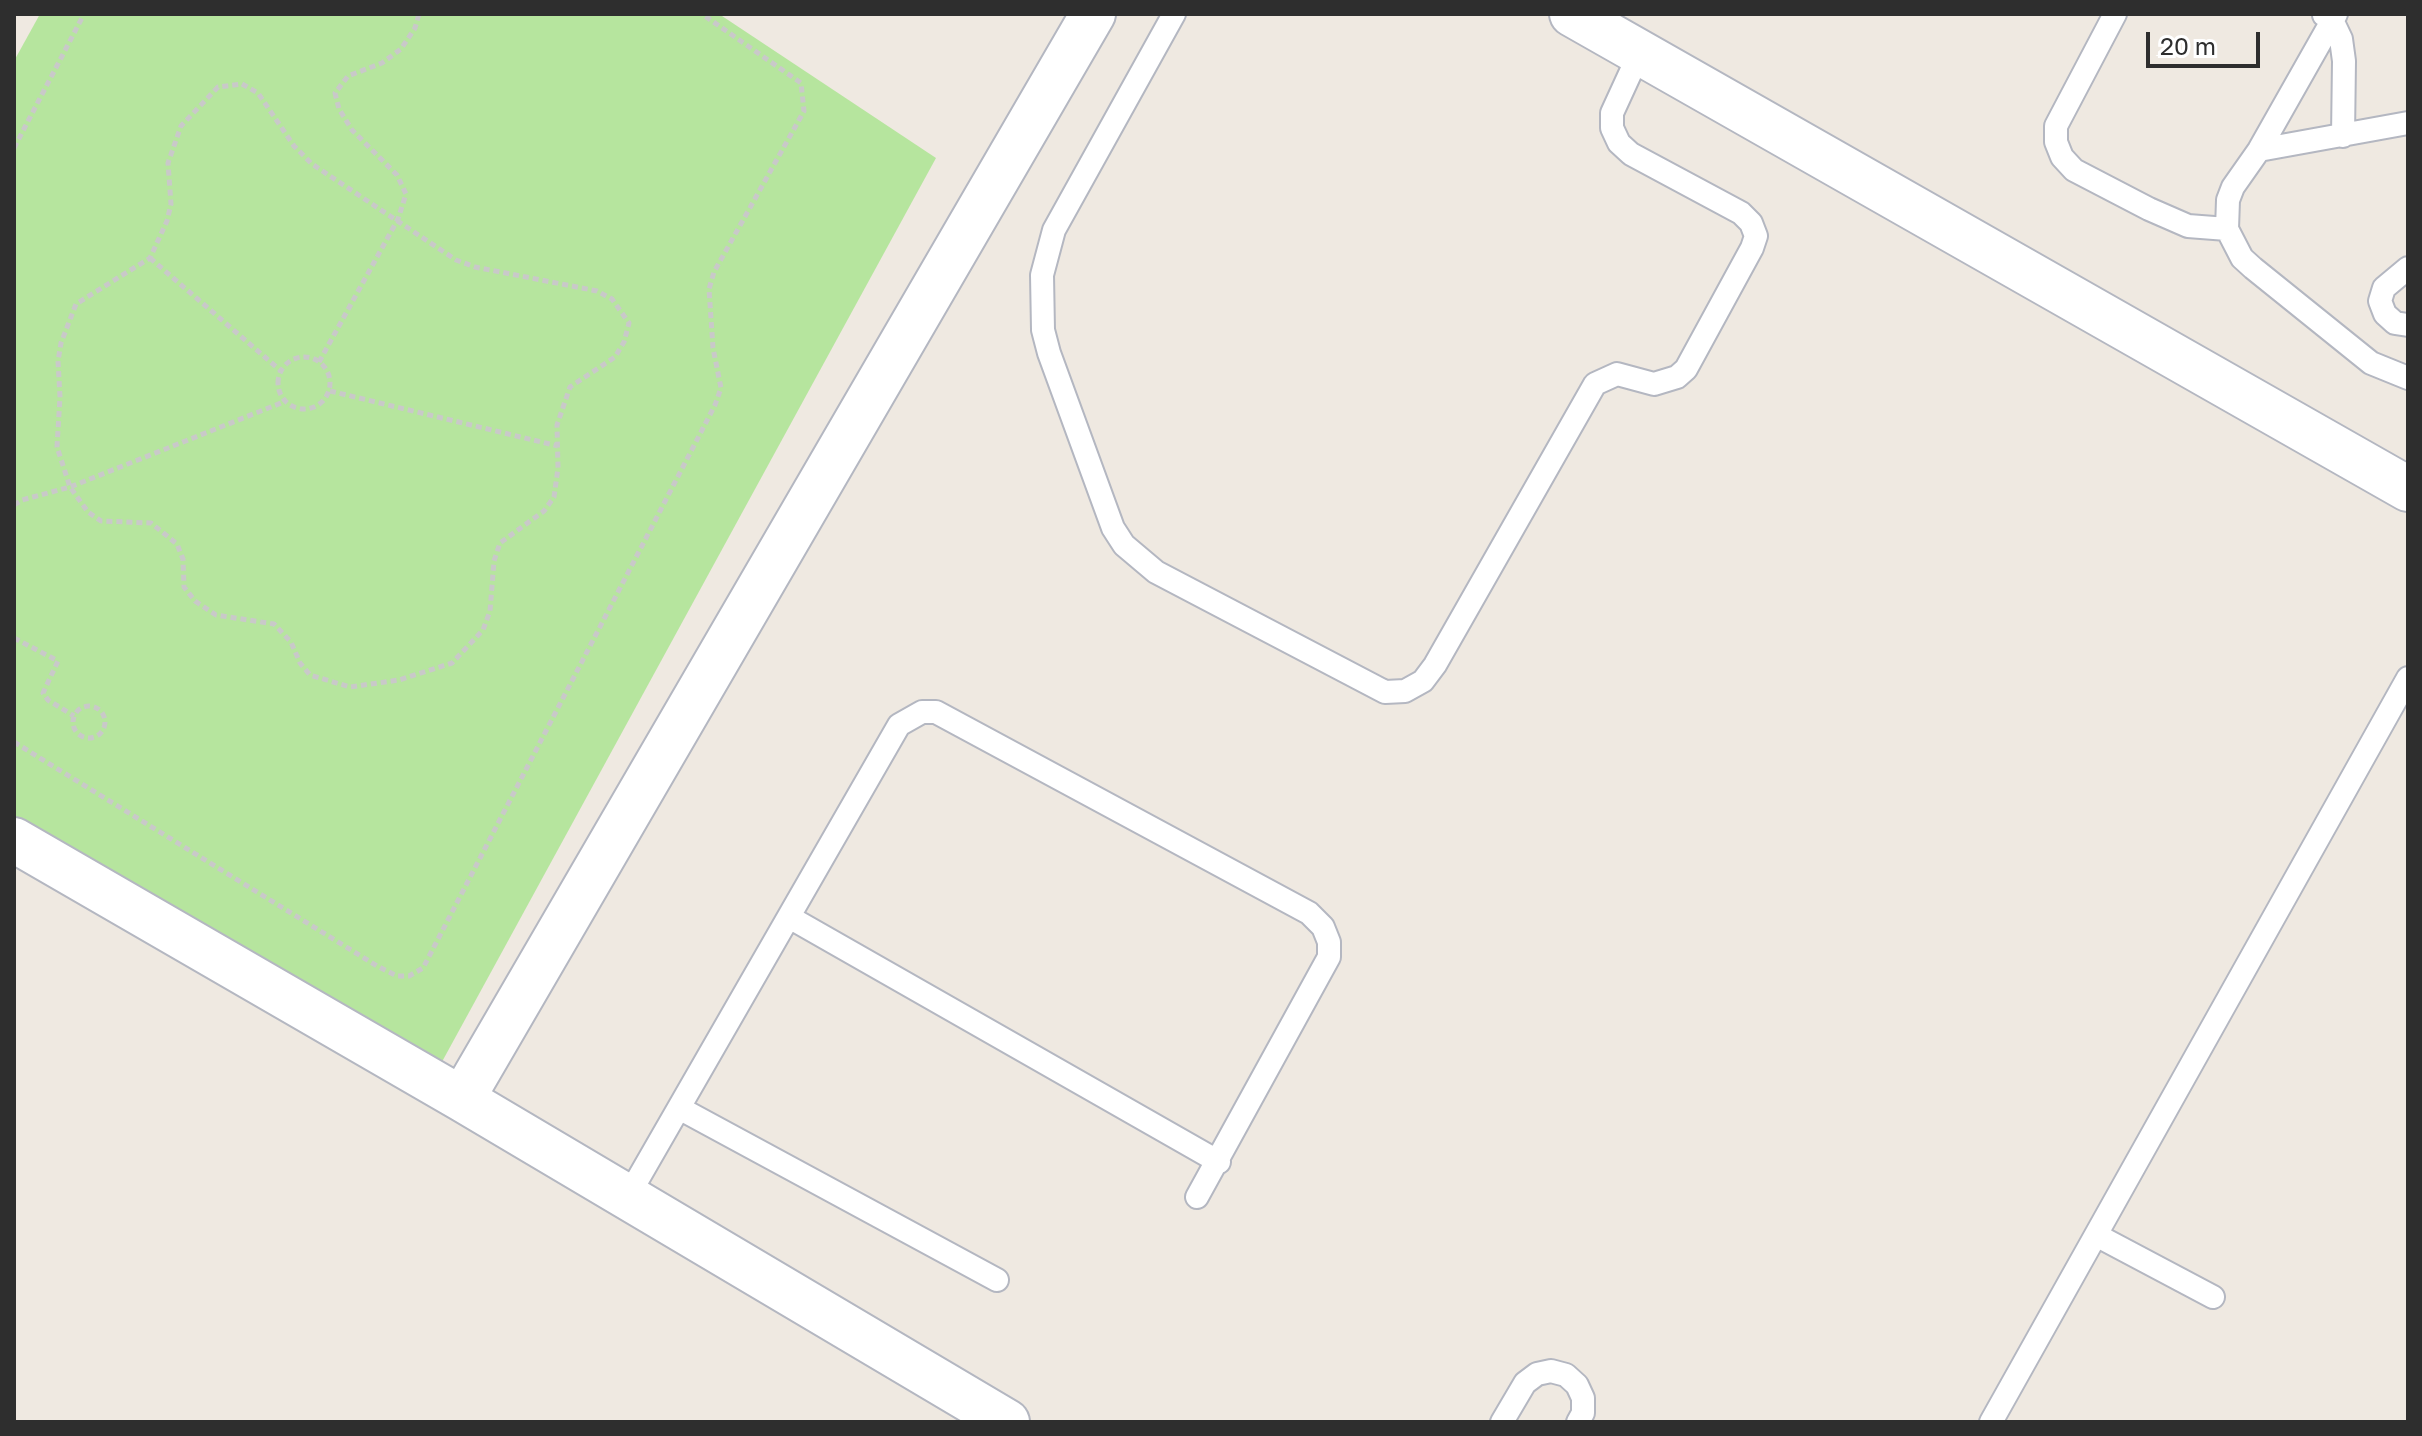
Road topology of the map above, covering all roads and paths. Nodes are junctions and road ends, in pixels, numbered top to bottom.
1 (84, 14) edge
2 (419, 14) edge
3 (702, 14) edge
4 (1093, 14) edge
5 (1174, 14) edge
6 (1572, 14) edge
7 (2115, 14) edge
8 (2330, 16) edge
9 (1640, 52) junction
10 (2408, 123) edge
11 (2343, 136) junction
12 (14, 148) edge
13 (2259, 150) junction
14 (398, 219) junction
15 (2227, 229) junction
16 (150, 258) junction
17 (2408, 268) edge
18 (2408, 325) edge
19 (319, 362) junction
20 (281, 371) junction
21 (2408, 378) edge
22 (330, 391) junction
23 (286, 401) junction
24 (558, 446) junction
25 (70, 487) junction
26 (2408, 489) edge
27 (14, 505) edge
28 (14, 638) edge
29 (2408, 678) edge
30 (74, 716) junction
31 (14, 742) edge
32 (14, 840) edge
33 (789, 917) junction
34 (462, 1099) junction
35 (679, 1108) junction
36 (1219, 1162) junction
37 (1197, 1197) dead end
38 (627, 1198) junction
39 (2096, 1235) junction
40 (997, 1280) dead end
41 (2213, 1297) dead end
42 (1007, 1422) edge
43 (1502, 1422) edge
44 (1578, 1422) edge
45 (1991, 1422) edge

1 - 12 path
2 - 14 path
3 - 31 path
4 - 34 street
5 - 9 lane
6 - 9 street
7 - 15 lane
8 - 11 lane
8 - 13 lane
9 - 26 street
10 - 11 lane
11 - 13 lane
13 - 15 lane
14 - 16 path
14 - 19 path
14 - 24 path
15 - 21 lane
16 - 20 path
16 - 25 path
17 - 18 lane
19 - 20 path
19 - 22 path
20 - 23 path
22 - 23 path
22 - 24 path
23 - 25 path
24 - 25 path
25 - 27 path
28 - 30 path
29 - 39 lane
30 - 30 path
32 - 34 street
33 - 35 lane
33 - 36 lane
33 - 36 lane
34 - 38 street
35 - 38 lane
35 - 40 lane
36 - 37 lane
38 - 42 street
39 - 41 lane
39 - 45 lane
43 - 44 lane

